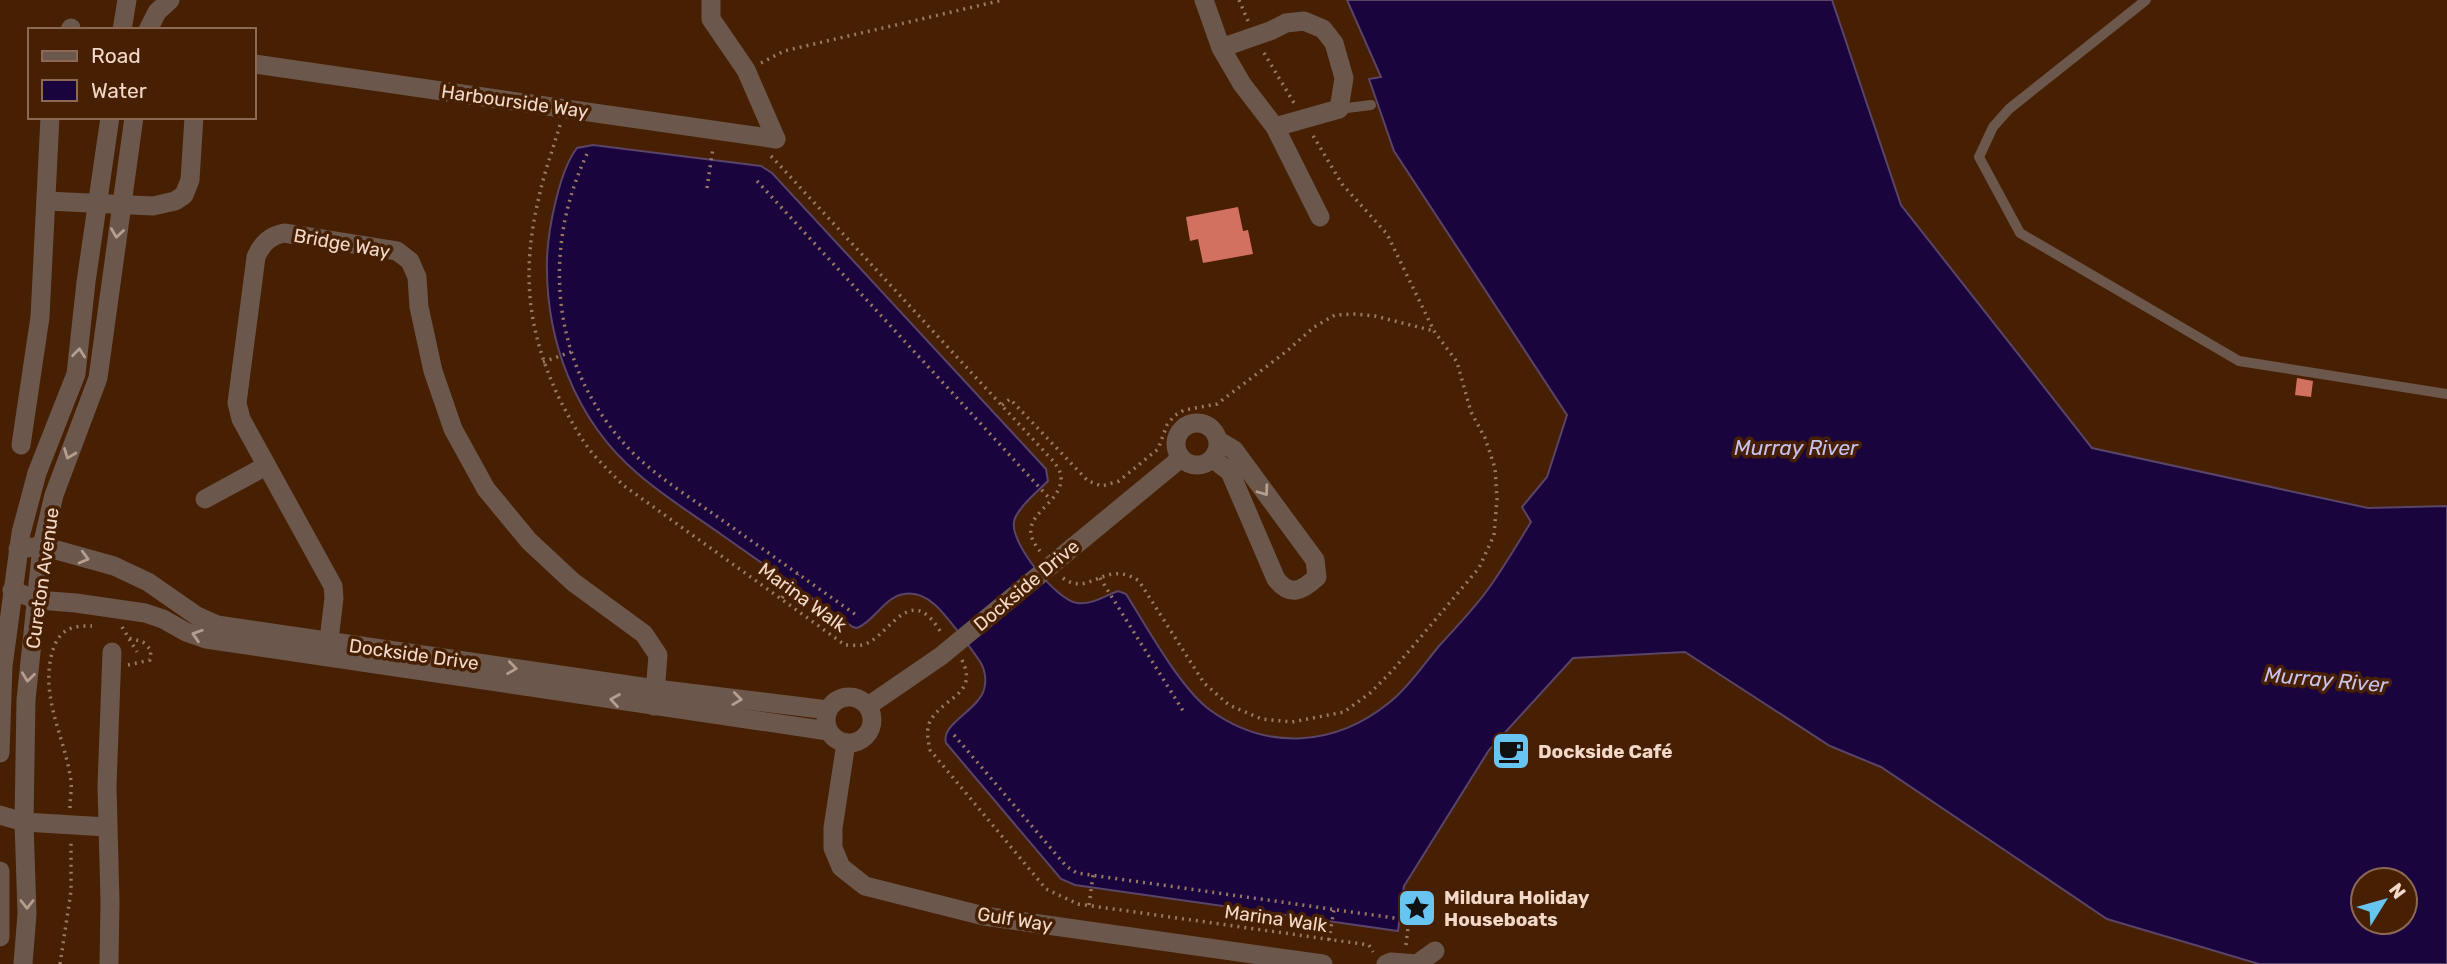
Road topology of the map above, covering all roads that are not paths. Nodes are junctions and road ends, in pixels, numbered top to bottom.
1 (127, 0) edge
2 (170, 0) edge
3 (711, 0) edge
4 (1204, 0) edge
5 (2146, 0) edge
6 (122, 28) edge
7 (149, 28) edge
8 (1221, 48) junction
9 (256, 64) edge
10 (1371, 105) dead end
11 (1339, 109) junction
12 (50, 119) edge
13 (110, 119) edge
14 (134, 119) edge
15 (194, 119) edge
16 (1275, 127) junction
17 (47, 201) junction
18 (121, 204) junction
19 (98, 205) junction
20 (1320, 216) dead end
21 (2447, 394) edge
22 (21, 444) dead end
23 (1216, 450) junction
24 (1181, 458) junction
25 (267, 466) junction
26 (205, 499) dead end
27 (42, 546) junction
28 (18, 549) junction
29 (12, 590) junction
30 (37, 600) junction
31 (328, 649) junction
32 (112, 660) road end
33 (655, 697) junction
34 (867, 706) junction
35 (828, 710) junction
36 (828, 731) junction
37 (846, 743) junction
38 (0, 753) edge
39 (0, 815) edge
40 (24, 822) junction
41 (107, 827) junction
42 (0, 871) edge
43 (0, 937) edge
44 (1434, 951) dead end
45 (1380, 960) edge
46 (23, 964) edge
47 (109, 964) edge
48 (1323, 964) edge

1 - 6 street
2 - 7 street
3 - 9 street, Harbourside Way
4 - 8 street
5 - 21 lane
8 - 11 street
8 - 16 street
10 - 11 lane
11 - 16 street
12 - 17 street
13 - 19 street, Cureton Avenue
14 - 18 street, Cureton Avenue
15 - 18 street
16 - 20 street
17 - 19 street
17 - 22 street
18 - 19 street
18 -> 27 street, Cureton Avenue
28 -> 19 street, Cureton Avenue
23 -> 23 street
23 - 24 street
23 - 24 street
24 - 34 street, Dockside Drive
25 - 26 street
25 - 31 street, Bridge Way
25 - 33 street, Bridge Way
27 - 28 street, Dockside Drive
27 - 30 street, Cureton Avenue
27 -> 31 street, Dockside Drive
28 - 29 street, Cureton Avenue
29 - 30 street, Dockside Drive
29 - 38 street, Cureton Avenue
31 -> 30 street, Dockside Drive
30 -> 40 street, Cureton Avenue
31 - 33 street, Dockside Drive
32 - 41 street
33 -> 35 street, Dockside Drive
33 - 36 street, Dockside Drive
34 - 35 street
34 - 37 street
35 - 36 street
36 - 37 street
37 - 48 street, Gulf Way
39 - 40 street
40 - 41 street
40 -> 46 street, Cureton Avenue
41 - 47 street
42 - 43 street
44 - 45 street

